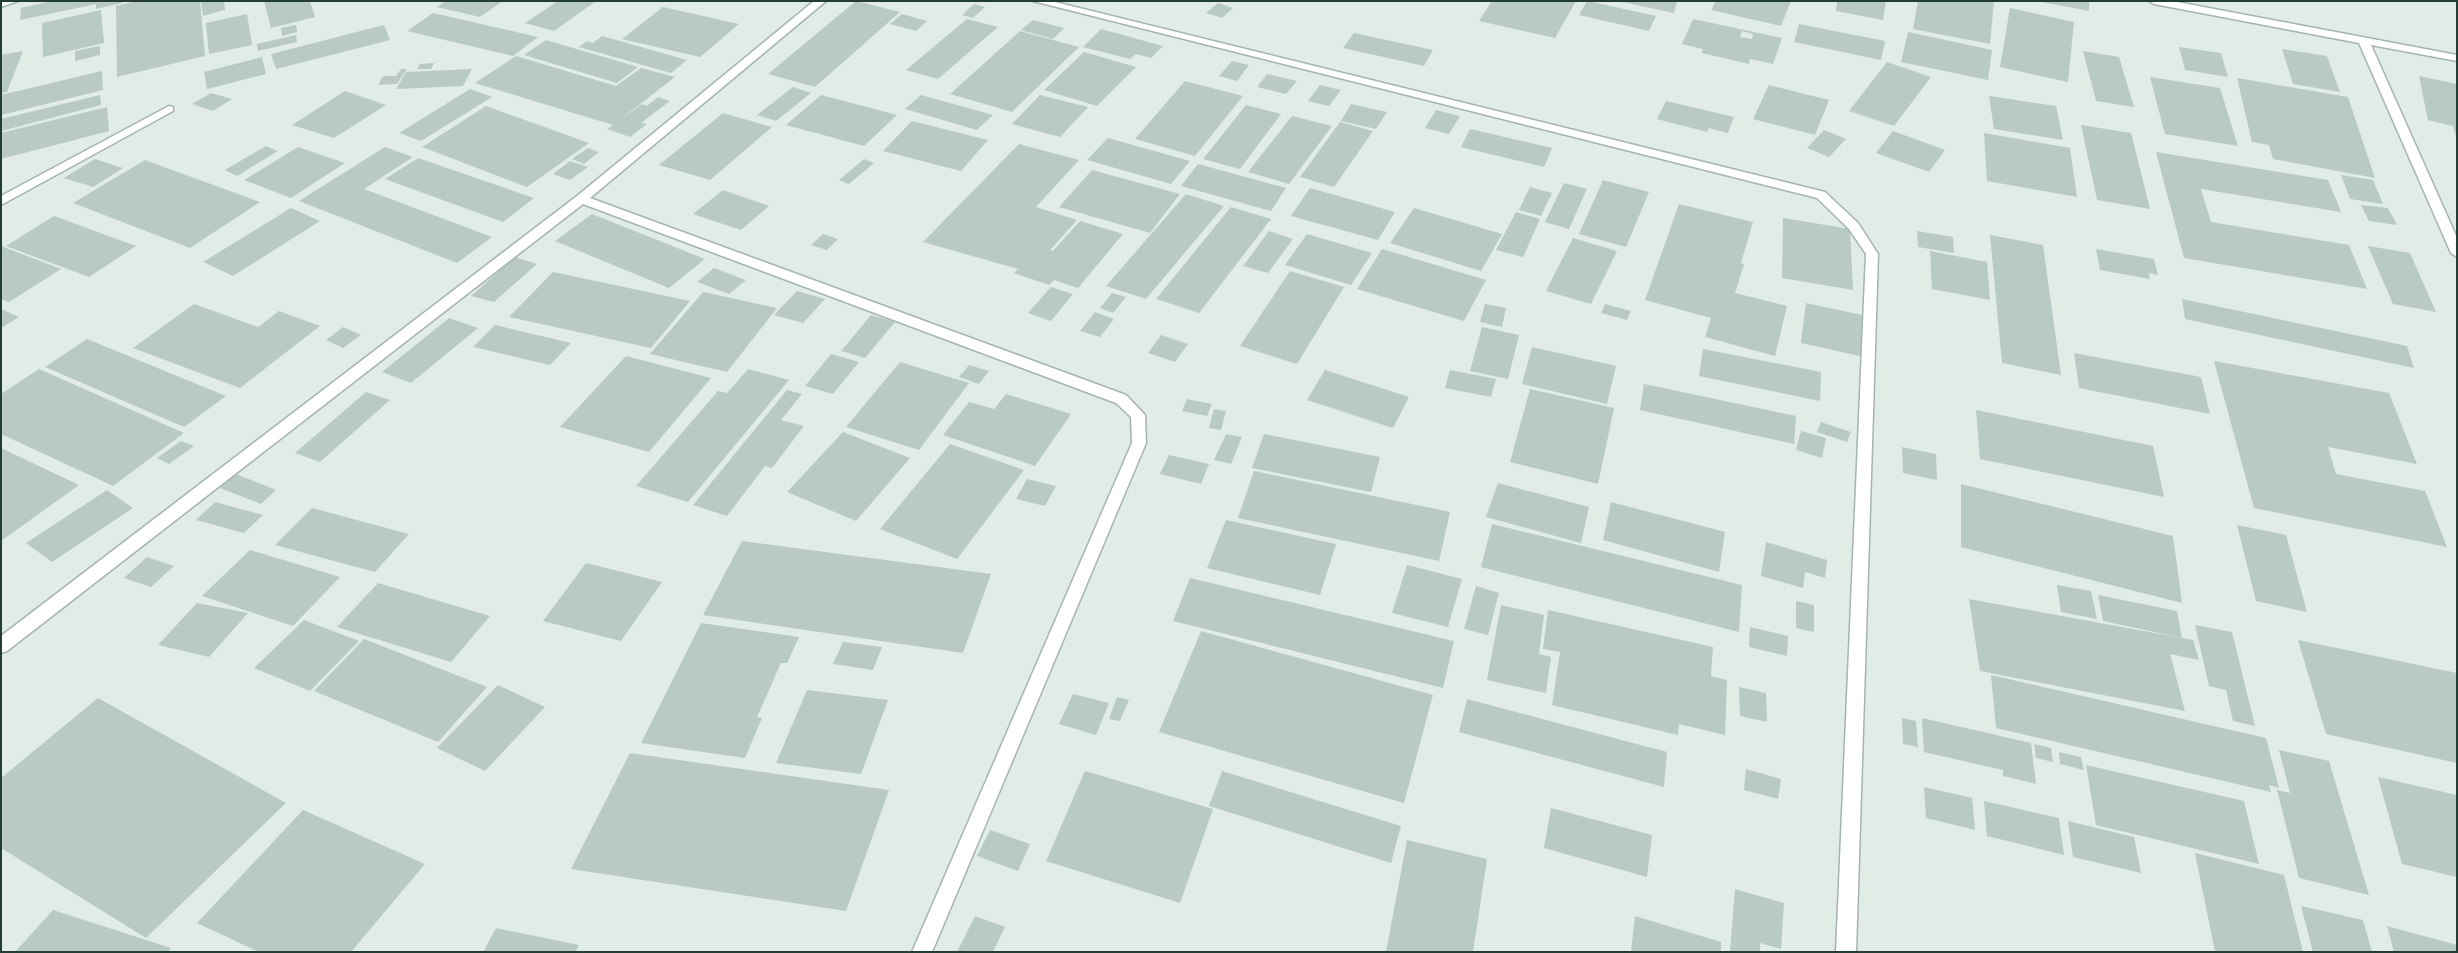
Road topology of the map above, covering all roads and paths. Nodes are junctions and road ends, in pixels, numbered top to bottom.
1 (13, 1) edge
2 (821, 1) edge
3 (1038, 1) edge
4 (2154, 1) edge
5 (1, 4) edge
6 (2364, 42) junction
7 (2457, 58) edge
8 (169, 109) dead end
9 (581, 199) junction
10 (1, 201) edge
11 (2457, 253) edge
12 (1, 646) edge
13 (922, 952) edge
14 (1846, 952) edge

1 - 5 street
2 - 9 street
3 - 14 street
4 - 6 street
6 - 7 street
6 - 11 street
8 - 10 street
9 - 12 street
9 - 13 street

